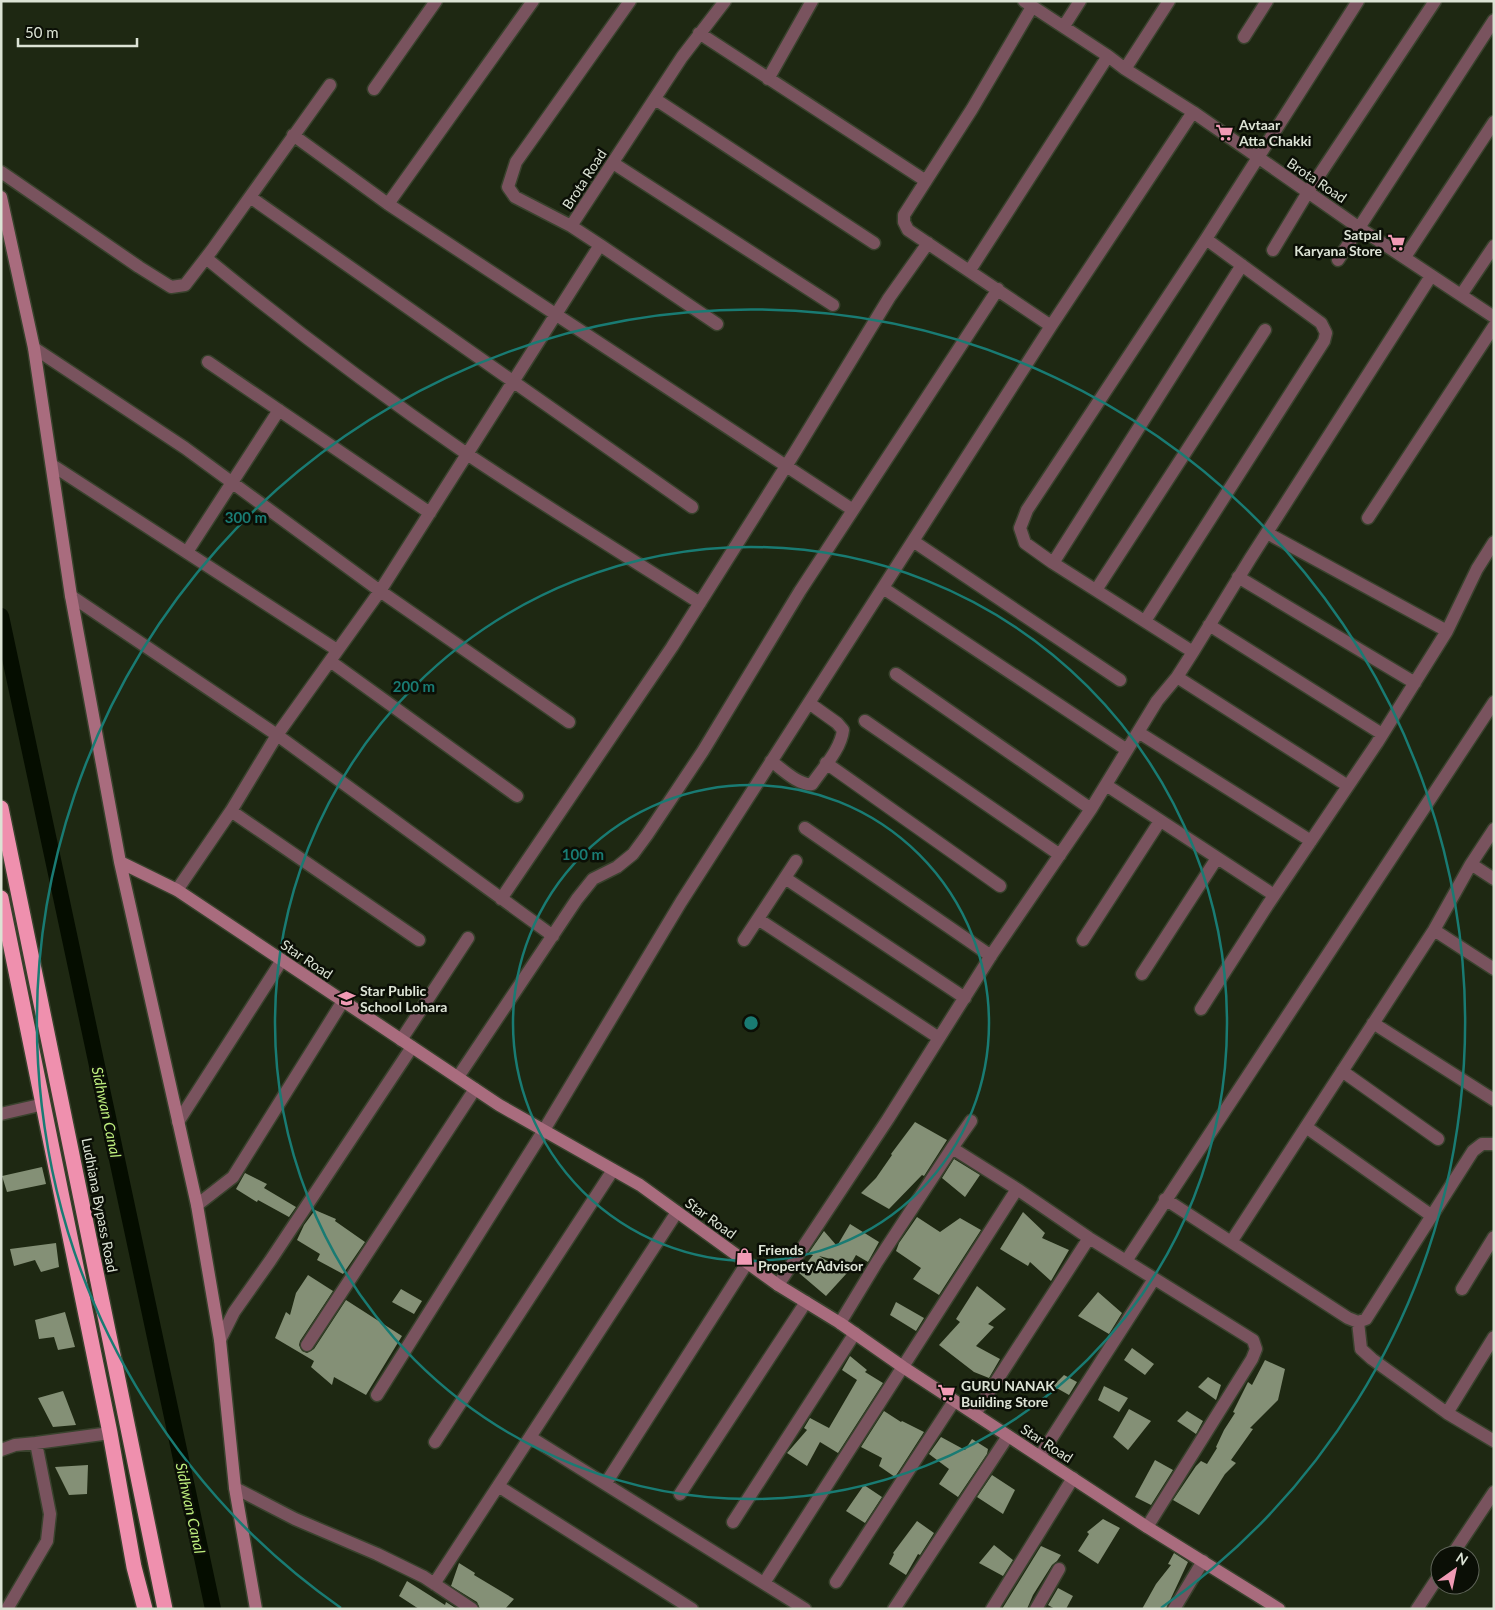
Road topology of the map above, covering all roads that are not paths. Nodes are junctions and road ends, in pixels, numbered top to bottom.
1 (436, 1) edge
2 (533, 1) edge
3 (630, 1) edge
4 (725, 1) edge
5 (812, 1) edge
6 (1080, 1) edge
7 (1169, 1) edge
8 (1267, 1) edge
9 (1358, 1) edge
10 (1434, 1) edge
11 (1028, 4) edge
12 (1494, 20) edge
13 (1064, 26) junction
14 (699, 34) junction
15 (1244, 37) dead end
16 (1108, 56) junction
17 (1125, 69) junction
18 (768, 78) junction
19 (330, 84) dead end
20 (374, 89) dead end
21 (655, 99) junction
22 (1193, 112) junction
23 (1494, 122) edge
24 (293, 135) junction
25 (1257, 157) junction
26 (613, 163) junction
27 (1, 172) edge
28 (926, 181) junction
29 (1308, 192) junction
30 (1, 197) edge
31 (250, 197) junction
32 (388, 204) junction
33 (571, 226) junction
34 (1358, 227) junction
35 (1206, 239) junction
36 (874, 243) dead end
37 (928, 243) junction
38 (600, 245) junction
39 (1494, 246) edge
40 (1273, 250) dead end
41 (1404, 257) junction
42 (206, 258) junction
43 (1338, 260) dead end
44 (1242, 265) junction
45 (970, 270) junction
46 (1431, 276) junction
47 (998, 289) junction
48 (1461, 295) junction
49 (833, 305) dead end
50 (556, 316) junction
51 (1494, 317) edge
52 (717, 324) dead end
53 (1051, 326) junction
54 (1494, 326) edge
55 (1265, 330) dead end
56 (34, 348) junction
57 (208, 362) dead end
58 (513, 382) junction
59 (279, 410) junction
60 (467, 454) junction
61 (52, 465) junction
62 (786, 467) junction
63 (233, 483) junction
64 (692, 507) dead end
65 (853, 510) junction
66 (430, 513) junction
67 (1368, 518) dead end
68 (1267, 534) junction
69 (913, 541) junction
70 (1494, 542) edge
71 (187, 552) junction
72 (1053, 563) junction
73 (1238, 577) junction
74 (883, 588) junction
75 (1096, 590) junction
76 (380, 591) junction
77 (71, 596) junction
78 (700, 603) junction
79 (1145, 621) junction
80 (1209, 625) junction
81 (1447, 631) junction
82 (338, 650) junction
83 (1193, 652) junction
84 (330, 661) junction
85 (896, 674) dead end
86 (1177, 677) junction
87 (1120, 680) dead end
88 (1415, 683) junction
89 (1494, 702) edge
90 (809, 704) junction
91 (865, 721) dead end
92 (569, 722) dead end
93 (1138, 732) junction
94 (1382, 734) junction
95 (278, 735) junction
96 (1127, 750) junction
97 (771, 761) junction
98 (826, 763) junction
99 (1106, 785) junction
100 (1348, 786) junction
101 (517, 796) dead end
102 (1, 808) edge
103 (1091, 809) junction
104 (230, 812) junction
105 (1160, 821) junction
106 (805, 828) dead end
107 (1494, 829) edge
108 (1311, 841) junction
109 (1060, 855) junction
110 (1217, 858) junction
111 (796, 861) dead end
112 (120, 862) junction
113 (1471, 864) junction
114 (785, 878) junction
115 (1494, 879) edge
116 (1000, 886) dead end
117 (177, 890) junction
118 (1274, 895) junction
119 (1, 898) edge
120 (501, 899) junction
121 (758, 919) junction
122 (1434, 930) junction
123 (553, 936) junction
124 (468, 938) dead end
125 (419, 940) dead end
126 (744, 940) dead end
127 (1083, 940) dead end
128 (991, 956) junction
129 (282, 960) junction
130 (1494, 969) edge
131 (1142, 974) dead end
132 (965, 998) junction
133 (342, 1001) junction
134 (1201, 1009) dead end
135 (1373, 1023) junction
136 (939, 1038) junction
137 (407, 1044) junction
138 (1342, 1071) junction
139 (458, 1077) junction
140 (475, 1089) junction
141 (1494, 1100) edge
142 (44, 1104) junction
143 (1, 1114) edge
144 (970, 1121) dead end
145 (178, 1122) junction
146 (1306, 1127) junction
147 (544, 1130) junction
148 (1438, 1138) dead end
149 (1494, 1144) edge
150 (952, 1148) junction
151 (614, 1170) junction
152 (1017, 1188) junction
153 (1165, 1200) junction
154 (197, 1205) junction
155 (677, 1212) junction
156 (1432, 1216) junction
157 (1494, 1237) edge
158 (1089, 1238) junction
159 (1231, 1242) junction
160 (1126, 1261) junction
161 (747, 1263) junction
162 (1154, 1279) junction
163 (778, 1285) junction
164 (1462, 1289) dead end
165 (806, 1302) junction
166 (1358, 1322) junction
167 (840, 1323) junction
168 (855, 1333) junction
169 (1494, 1337) edge
170 (220, 1340) junction
171 (307, 1345) dead end
172 (903, 1367) junction
173 (377, 1395) dead end
174 (954, 1401) junction
175 (1447, 1413) junction
176 (975, 1414) junction
177 (110, 1433) junction
178 (1008, 1436) junction
179 (530, 1437) junction
180 (1494, 1441) edge
181 (435, 1442) dead end
182 (36, 1443) junction
183 (1, 1450) edge
184 (1040, 1456) junction
185 (1073, 1478) junction
186 (606, 1483) junction
187 (498, 1486) junction
188 (235, 1488) junction
189 (1494, 1492) edge
190 (680, 1494) dead end
191 (733, 1522) dead end
192 (1147, 1527) junction
193 (1459, 1545) edge
194 (1203, 1561) junction
195 (1060, 1569) dead end
196 (836, 1582) dead end
197 (764, 1583) junction
198 (434, 1584) junction
199 (1430, 1589) edge
200 (7, 1609) edge
201 (145, 1609) edge
202 (165, 1609) edge
203 (256, 1609) edge
204 (472, 1609) edge
205 (692, 1609) edge
206 (805, 1609) edge
207 (894, 1609) edge
208 (992, 1609) edge
209 (1036, 1609) edge
210 (1174, 1609) edge
211 (1279, 1609) edge
212 (1417, 1609) edge

1 - 20 street
2 - 32 street
3 - 33 street, Brota Road
4 - 14 street, Brota Road
5 - 18 street
6 - 13 street
7 - 17 street
8 - 15 street
9 - 25 street
10 - 29 street
11 - 13 street, Brota Road
11 - 28 street
12 - 34 street
13 - 16 street, Brota Road
14 - 18 street
14 - 21 street, Brota Road
16 - 17 street, Brota Road
16 - 45 street
17 - 22 street, Brota Road
18 - 28 street
19 - 24 street
21 - 26 street, Brota Road
21 - 36 street
22 - 25 street, Brota Road
22 - 53 street
23 - 41 street
24 - 31 street
24 - 32 street
25 - 29 street, Brota Road
25 - 35 street
26 - 33 street, Brota Road
26 - 49 street
27 - 42 street
28 - 37 street
29 - 34 street, Brota Road
29 - 40 street
30 - 56 street
31 - 42 street
31 - 58 street
32 - 50 street
33 - 38 street
34 - 41 street, Brota Road
34 - 43 street
35 - 44 street
35 - 72 street
37 - 45 street
37 - 62 street
38 - 50 street
38 - 52 street
39 - 48 street
41 - 46 street, Brota Road
42 - 60 street
44 - 72 street
44 - 79 street
45 - 47 street
46 - 48 street, Brota Road
46 - 68 street
47 - 53 street
47 - 65 street
48 - 51 street, Brota Road
50 - 58 street
50 - 62 street
53 - 69 street
54 - 67 street
55 - 75 street
56 - 61 street
56 - 63 street
57 - 59 street
58 - 60 street
58 - 64 street
59 - 63 street
59 - 66 street
60 - 66 street
60 - 78 street
61 - 71 street
61 - 77 street
62 - 65 street
62 - 78 street
63 - 71 street
63 - 76 street
65 - 123 street
66 - 76 street
68 - 73 street
68 - 81 street
69 - 74 street
69 - 87 street
70 - 81 street
71 - 82 street
72 - 75 street
73 - 80 street
73 - 88 street
74 - 90 street
74 - 96 street
75 - 79 street
76 - 82 street
76 - 92 street
77 - 95 street
77 - 112 street
78 - 120 street
79 - 83 street
80 - 83 street
80 - 94 street
81 - 88 street
82 - 84 street
83 - 86 street
84 - 95 street
84 - 101 street
85 - 103 street
86 - 93 street
86 - 100 street
88 - 94 street
89 - 153 street
90 - 97 street
90 - 98 street
91 - 109 street
93 - 96 street
93 - 108 street
94 - 100 street
95 - 104 street
95 - 120 street
96 - 99 street
97 - 98 street
97 - 147 street
98 - 116 street
99 - 103 street
99 - 105 street
100 - 108 street
102 - 202 highway, Ludhiana Bypass Road
103 - 109 street
104 - 117 street
104 - 125 street
105 - 110 street
105 - 127 street
106 - 128 street
107 - 113 street
108 - 118 street
109 - 128 street
110 - 118 street
110 - 131 street
111 - 114 street
112 - 117 street, Star Road
112 - 145 street
113 - 115 street
113 - 122 street
114 - 121 street
114 - 132 street
117 - 129 street, Star Road
118 - 134 street
119 - 142 highway
120 - 123 street
121 - 126 street
121 - 136 street
122 - 130 street
122 - 135 street
123 - 139 street
124 - 137 street
128 - 132 street
129 - 133 street, Star Road
129 - 145 street
132 - 136 street
133 - 137 street, Star Road
133 - 154 street
135 - 138 street
135 - 141 street
136 - 163 street
137 - 139 street, Star Road
137 - 170 street
138 - 146 street
138 - 148 street
139 - 140 street, Star Road
140 - 147 street, Star Road
140 - 171 street
142 - 143 street
142 - 177 highway
144 - 150 street
145 - 154 street
146 - 156 street
146 - 159 street
147 - 151 street, Star Road
147 - 173 street
149 - 156 street
150 - 152 street
150 - 167 street
151 - 155 street, Star Road
151 - 181 street
152 - 158 street
152 - 172 street
153 - 159 street
153 - 160 street
154 - 170 street
155 - 161 street, Star Road
155 - 179 street
156 - 166 street
157 - 164 street
158 - 160 street
158 - 176 street
159 - 166 street
160 - 162 street
161 - 163 street, Star Road
161 - 186 street
162 - 184 street
162 - 192 street
163 - 165 street, Star Road
165 - 167 street, Star Road
165 - 190 street
166 - 175 street
167 - 168 street, Star Road
168 - 172 street, Star Road
168 - 191 street
169 - 175 street
170 - 188 street
172 - 174 street, Star Road
172 - 197 street
174 - 176 street, Star Road
174 - 196 street
175 - 180 street
176 - 178 street, Star Road
177 - 182 street
177 - 201 highway
178 - 184 street, Star Road
178 - 207 street
179 - 186 street
179 - 187 street
182 - 183 street
182 - 200 street
184 - 185 street, Star Road
185 - 192 street, Star Road
185 - 208 street
186 - 197 street
187 - 198 street
187 - 205 street
188 - 198 street
188 - 203 street
189 - 193 street
192 - 194 street, Star Road
194 - 210 street
194 - 211 street, Star Road
195 - 209 street
197 - 206 street
198 - 204 street
199 - 212 street

